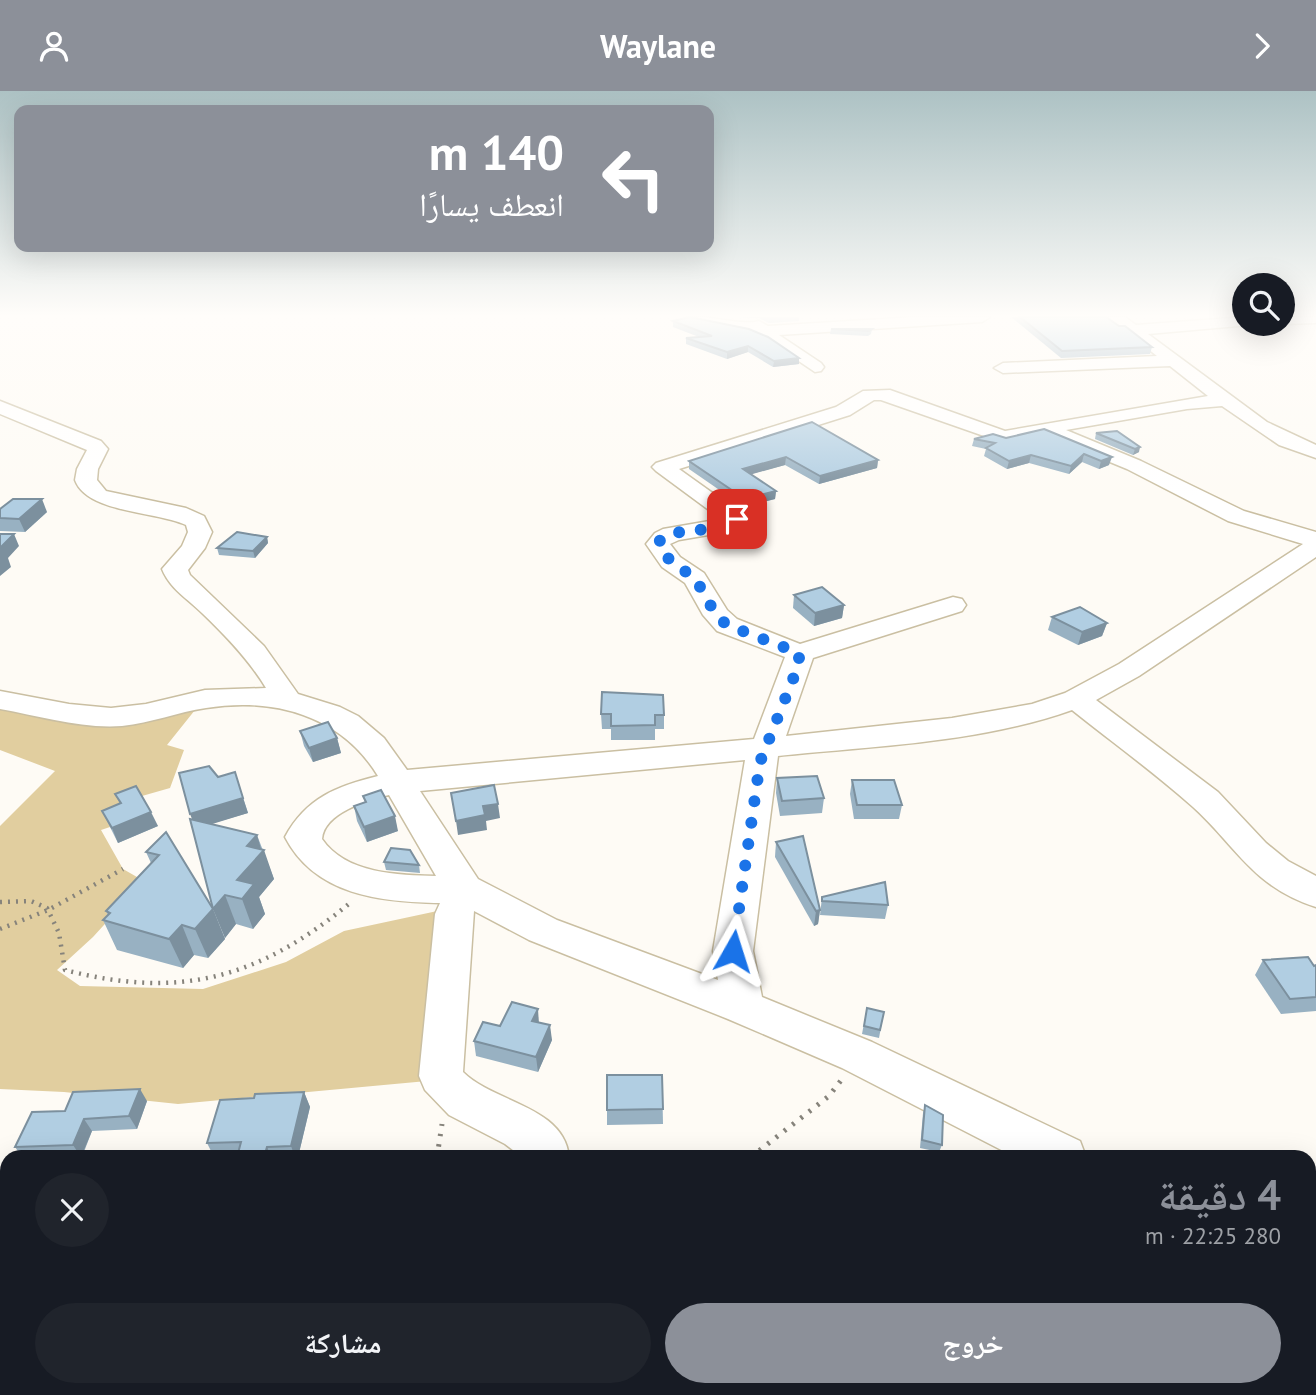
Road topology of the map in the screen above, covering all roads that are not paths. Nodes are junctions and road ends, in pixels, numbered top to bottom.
1 (1195, 378) edge
2 (1225, 400) junction
3 (0, 407) edge
4 (1044, 428) junction
5 (1316, 452) edge
6 (1316, 540) edge
7 (1316, 547) edge
8 (953, 605) dead end
9 (799, 653) junction
10 (1076, 699) junction
11 (0, 700) edge
12 (287, 702) junction
13 (766, 747) junction
14 (398, 782) junction
15 (465, 889) junction
16 (1316, 893) edge
17 (743, 1007) junction
18 (545, 1150) edge
19 (1049, 1150) edge

1 - 2 street
2 - 4 street
2 - 5 street
3 - 12 street
4 - 6 street
4 - 9 street
7 - 10 street
8 - 9 street
9 - 13 street
10 - 13 street
10 - 16 street
11 - 12 street
12 - 14 street
13 - 14 street
13 - 17 street
14 - 15 street
14 - 15 street
15 - 17 street
15 - 18 street
17 - 19 street

